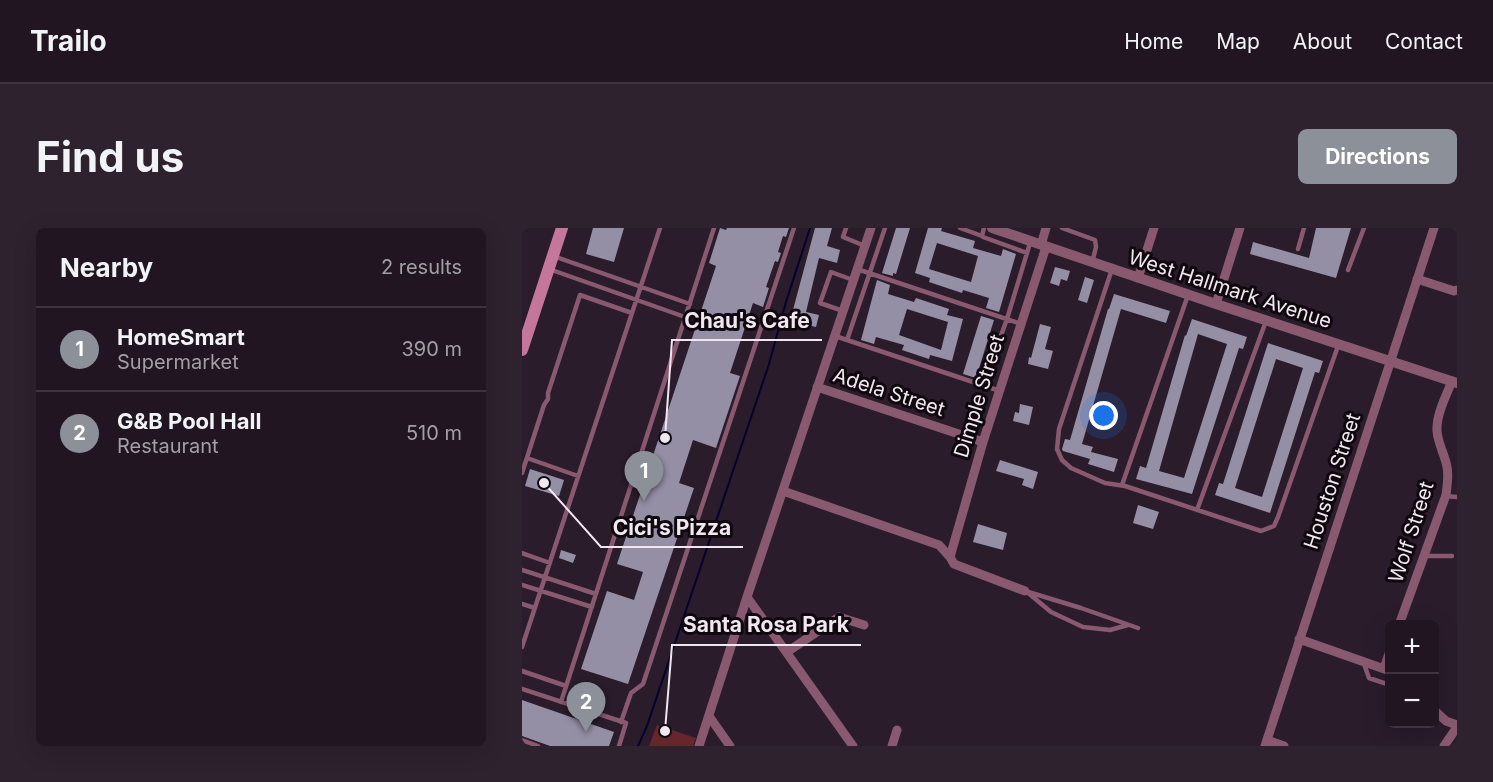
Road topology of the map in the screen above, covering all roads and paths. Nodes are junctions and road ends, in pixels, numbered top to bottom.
1 (562, 228) edge
2 (660, 228) edge
3 (714, 228) edge
4 (794, 228) edge
5 (846, 228) edge
6 (871, 228) edge
7 (885, 228) edge
8 (960, 228) edge
9 (984, 228) edge
10 (992, 228) edge
11 (1046, 228) edge
12 (1062, 228) edge
13 (1154, 228) edge
14 (1240, 228) edge
15 (1304, 228) edge
16 (1364, 228) edge
17 (1434, 228) edge
18 (982, 236) junction
19 (865, 246) junction
20 (1036, 247) junction
21 (1298, 249) dead end
22 (553, 256) junction
23 (1092, 262) junction
24 (549, 269) junction
25 (857, 269) junction
26 (1112, 269) junction
27 (1348, 270) dead end
28 (870, 273) junction
29 (1138, 278) junction
30 (1417, 279) junction
31 (854, 280) junction
32 (640, 286) junction
33 (1457, 290) edge
34 (1188, 295) junction
35 (636, 300) junction
36 (690, 304) junction
37 (1216, 304) junction
38 (843, 312) junction
39 (632, 313) junction
40 (686, 317) junction
41 (1006, 319) junction
42 (1266, 321) junction
43 (1021, 324) junction
44 (835, 336) junction
45 (847, 340) junction
46 (1338, 344) junction
47 (522, 350) edge
48 (1391, 362) junction
49 (1454, 382) edge
50 (983, 385) junction
51 (817, 387) junction
52 (1000, 391) junction
53 (983, 442) junction
54 (527, 458) junction
55 (522, 473) edge
56 (578, 476) junction
57 (1453, 477) edge
58 (1122, 485) junction
59 (783, 491) junction
60 (1445, 496) junction
61 (1457, 497) edge
62 (1197, 510) junction
63 (522, 554) edge
64 (1424, 556) junction
65 (1452, 556) dead end
66 (950, 557) junction
67 (550, 563) junction
68 (522, 570) edge
69 (545, 578) junction
70 (522, 585) edge
71 (541, 591) junction
72 (1025, 591) junction
73 (596, 594) junction
74 (747, 597) junction
75 (522, 604) edge
76 (592, 607) junction
77 (535, 608) junction
78 (1400, 620) edge
79 (864, 625) dead end
80 (1129, 625) junction
81 (1138, 628) dead end
82 (1299, 639) junction
83 (522, 647) edge
84 (787, 652) junction
85 (1363, 661) junction
86 (1385, 668) edge
87 (522, 671) edge
88 (1385, 684) edge
89 (566, 686) junction
90 (522, 689) edge
91 (561, 702) junction
92 (1439, 715) edge
93 (709, 716) junction
94 (621, 722) junction
95 (1457, 726) edge
96 (897, 730) dead end
97 (522, 740) edge
98 (1266, 743) edge
99 (538, 746) edge
100 (619, 746) edge
101 (699, 746) edge
102 (730, 746) edge
103 (853, 746) edge
104 (892, 746) edge
105 (1284, 746) edge
106 (1444, 746) edge

1 - 22 main road
2 - 32 lane
3 - 36 lane
4 - 94 lane
5 - 19 lane
6 - 19 street
7 - 28 lane
8 - 18 lane
9 - 18 lane
10 - 20 street, West Hallmark Avenue
11 - 20 street, Dimple Street
12 - 23 lane
13 - 29 street
14 - 37 street
15 - 21 lane
16 - 27 lane
17 - 30 street, Houston Street
18 - 20 lane
19 - 25 street
20 - 23 street, West Hallmark Avenue
20 - 41 lane
20 - 43 street, Dimple Street
22 - 24 main road
22 - 32 lane
23 - 26 street, West Hallmark Avenue
24 - 35 lane
24 - 47 main road
25 - 28 lane
25 - 31 street
26 - 29 street, West Hallmark Avenue
26 - 58 lane
28 - 41 lane
28 - 45 lane
29 - 34 street, West Hallmark Avenue
30 - 33 street
30 - 48 street, Houston Street
31 - 38 street
31 - 38 lane
32 - 35 lane
32 - 36 lane
34 - 37 street, West Hallmark Avenue
34 - 58 lane
35 - 39 lane
35 - 40 lane
36 - 40 lane
37 - 42 street, West Hallmark Avenue
38 - 44 street
39 - 54 lane
39 - 56 lane
40 - 73 lane
41 - 43 lane
41 - 50 lane
42 - 46 street, West Hallmark Avenue
42 - 62 lane
43 - 52 street, Dimple Street
44 - 45 lane
44 - 51 street
45 - 50 lane
46 - 48 street, West Hallmark Avenue
46 - 62 lane
48 - 49 street, West Hallmark Avenue
48 - 82 street, Houston Street
49 - 57 street, Wolf Street
50 - 52 lane
51 - 53 street, Adela Street
51 - 59 street
52 - 53 street, Dimple Street
53 - 66 street, Dimple Street
54 - 55 lane
54 - 56 lane
56 - 67 lane
57 - 60 street, Wolf Street
58 - 62 lane
59 - 66 street
59 - 74 street
60 - 61 lane
60 - 64 street, Wolf Street
63 - 67 lane
64 - 65 lane
64 - 78 street, Wolf Street
66 - 72 street
67 - 69 lane
68 - 69 lane
69 - 71 lane
69 - 73 lane
70 - 71 lane
71 - 76 lane
71 - 77 lane
72 - 80 lane
72 - 80 lane
73 - 76 lane
74 - 84 street
74 - 93 street
75 - 77 lane
76 - 89 lane
77 - 83 lane
79 - 84 street
80 - 81 lane
82 - 85 street
82 - 98 street, Houston Street
84 - 103 street
85 - 86 street
85 - 88 lane
87 - 89 lane
89 - 91 lane
90 - 91 lane
91 - 94 lane
92 - 95 street
93 - 101 street
93 - 102 street
94 - 100 lane
95 - 106 street
96 - 104 street
97 - 99 lane
98 - 105 street

